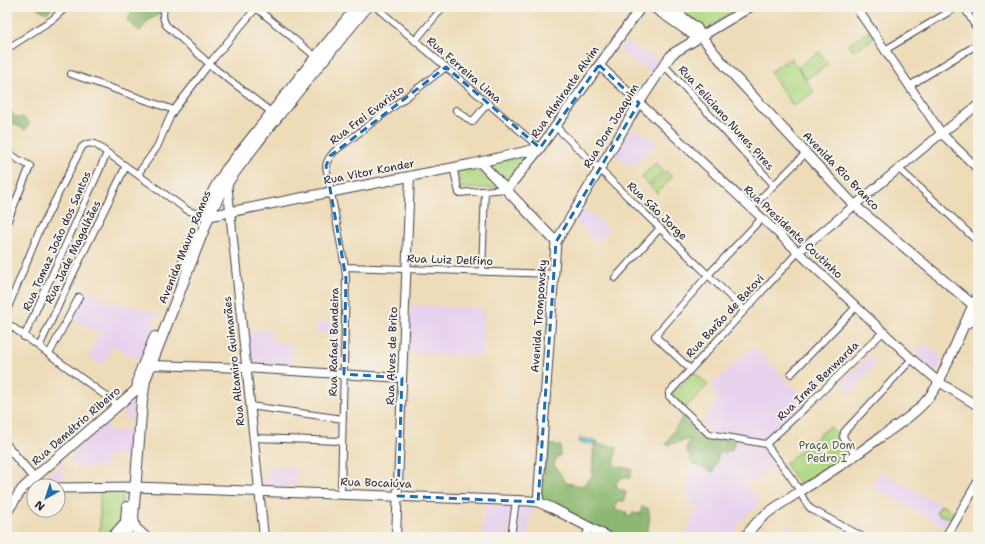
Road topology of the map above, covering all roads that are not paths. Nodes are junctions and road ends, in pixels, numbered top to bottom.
1 (66, 7) edge
2 (164, 7) edge
3 (256, 7) edge
4 (357, 7) edge
5 (367, 7) edge
6 (376, 7) edge
7 (443, 7) edge
8 (641, 7) edge
9 (653, 7) edge
10 (669, 7) edge
11 (750, 7) edge
12 (957, 7) edge
13 (964, 7) edge
14 (859, 8) edge
15 (978, 31) edge
16 (701, 36) junction
17 (415, 40) junction
18 (978, 44) edge
19 (7, 49) edge
20 (885, 50) junction
21 (316, 57) junction
22 (210, 64) junction
23 (599, 65) junction
24 (664, 65) junction
25 (446, 67) junction
26 (71, 74) dead end
27 (909, 86) junction
28 (488, 103) junction
29 (640, 103) junction
30 (978, 105) edge
31 (174, 110) junction
32 (456, 110) dead end
33 (271, 112) junction
34 (555, 126) junction
35 (942, 134) junction
36 (540, 148) junction
37 (7, 152) edge
38 (107, 152) junction
39 (806, 153) junction
40 (490, 160) junction
41 (480, 162) junction
42 (126, 166) junction
43 (454, 167) junction
44 (978, 168) edge
45 (599, 169) junction
46 (899, 169) junction
47 (488, 170) junction
48 (138, 174) junction
49 (410, 176) junction
50 (227, 182) junction
51 (774, 185) junction
52 (507, 189) junction
53 (485, 191) junction
54 (331, 192) junction
55 (854, 206) junction
56 (751, 208) junction
57 (230, 211) junction
58 (205, 215) junction
59 (762, 218) junction
60 (7, 223) edge
61 (660, 228) junction
62 (556, 242) junction
63 (978, 242) edge
64 (798, 252) junction
65 (345, 267) junction
66 (407, 268) junction
67 (482, 271) junction
68 (554, 274) junction
69 (708, 275) junction
70 (615, 278) dead end
71 (978, 295) edge
72 (79, 297) dead end
73 (856, 307) junction
74 (976, 307) edge
75 (7, 310) edge
76 (744, 310) junction
77 (978, 319) edge
78 (7, 323) edge
79 (965, 324) junction
80 (883, 332) junction
81 (24, 337) junction
82 (39, 347) junction
83 (49, 354) junction
84 (912, 359) junction
85 (151, 365) junction
86 (246, 368) junction
87 (690, 369) junction
88 (344, 374) junction
89 (791, 374) dead end
90 (402, 378) junction
91 (145, 380) junction
92 (939, 382) junction
93 (137, 389) junction
94 (118, 405) junction
95 (250, 406) junction
96 (978, 406) edge
97 (342, 419) junction
98 (254, 438) junction
99 (342, 441) junction
100 (766, 444) junction
101 (7, 446) edge
102 (856, 456) junction
103 (30, 478) edge
104 (39, 478) edge
105 (978, 482) edge
106 (26, 487) edge
107 (66, 488) edge
108 (132, 488) junction
109 (259, 492) junction
110 (800, 492) junction
111 (341, 494) junction
112 (398, 496) junction
113 (516, 500) junction
114 (538, 502) junction
115 (7, 512) edge
116 (126, 522) junction
117 (589, 527) junction
118 (113, 537) edge
119 (127, 537) edge
120 (145, 537) edge
121 (264, 537) edge
122 (396, 537) edge
123 (511, 537) edge
124 (585, 537) edge
125 (608, 537) edge
126 (746, 537) edge
127 (863, 537) edge
128 (946, 537) edge

1 - 19 street
2 - 22 street
3 - 21 street
3 - 22 street
4 - 21 main road, Avenida Mauro Ramos
5 - 50 main road, Avenida Mauro Ramos
6 - 17 street, Rua Ferreira Lima
7 - 17 street
8 - 23 main road, Rua Almirante Alvim
9 - 16 main road, Avenida Rio Branco
10 - 16 main road, Avenida Rio Branco
11 - 16 main road, Rua Dom Joaquim
12 - 20 street
13 - 15 street
14 - 20 street
16 - 24 main road, Rua Dom Joaquim
16 - 39 main road, Avenida Rio Branco
17 - 25 street, Rua Ferreira Lima
18 - 27 street
20 - 27 street
21 - 33 main road, Avenida Mauro Ramos
22 - 31 street
22 - 33 street
23 - 29 street, Rua Presidente Coutinho
23 - 34 main road, Rua Almirante Alvim
24 - 29 main road, Rua Dom Joaquim
24 - 51 street, Rua Feliciano Nunes Pires
25 - 28 street, Rua Ferreira Lima
25 - 54 street, Rua Frei Evaristo
26 - 31 street
27 - 35 street
28 - 32 street
28 - 36 street, Rua Ferreira Lima
29 - 45 main road, Rua Dom Joaquim
29 - 56 street, Rua Presidente Coutinho
30 - 35 street
31 - 48 street
33 - 58 main road, Avenida Mauro Ramos
34 - 36 main road, Rua Almirante Alvim
34 - 45 street, Rua São Jorge
35 - 44 street
35 - 46 street
36 - 40 main road, Rua Vitor Konder
36 - 52 main road, Rua Almirante Alvim
37 - 60 street
38 - 42 street
38 - 75 street
38 - 81 street, Rua Tomaz João dos Santos
39 - 51 street
39 - 55 main road, Avenida Rio Branco
40 - 41 main road, Rua Vitor Konder
40 - 47 main road
41 - 43 main road, Rua Vitor Konder
41 - 47 main road
42 - 48 street
42 - 82 street, Rua Jade Magalhães
43 - 49 main road, Rua Vitor Konder
43 - 53 street
45 - 61 street, Rua São Jorge
45 - 62 main road, Rua Dom Joaquim
46 - 55 street
46 - 63 street
47 - 52 main road
48 - 58 street
49 - 54 main road, Rua Vitor Konder
49 - 66 street, Rua Alves de Brito
50 - 57 street, Rua Altamiro Guimarães
50 - 58 main road, Avenida Mauro Ramos
51 - 56 street
52 - 53 street
52 - 62 main road
53 - 67 street
54 - 57 main road, Rua Vitor Konder
54 - 65 street, Rua Rafael Bandeira
55 - 64 street
55 - 74 main road, Avenida Rio Branco
56 - 59 street, Rua Presidente Coutinho
57 - 58 main road, Rua Vitor Konder
57 - 86 street, Rua Altamiro Guimarães
58 - 85 main road, Avenida Mauro Ramos
58 - 93 main road, Avenida Mauro Ramos
59 - 64 street, Rua Presidente Coutinho
59 - 69 street
61 - 69 street, Rua São Jorge
61 - 70 street
62 - 68 main road, Avenida Trompowsky
64 - 73 street, Rua Presidente Coutinho
64 - 76 street, Rua Barão de Batovi
65 - 66 street, Rua Luiz Delfino
65 - 88 street, Rua Rafael Bandeira
66 - 67 street, Rua Luiz Delfino
66 - 90 street, Rua Alves de Brito
67 - 68 street, Rua Luiz Delfino
68 - 114 main road, Avenida Trompowsky
69 - 76 street, Rua São Jorge
69 - 87 street
71 - 74 street
72 - 83 street
73 - 80 street, Rua Presidente Coutinho
73 - 89 street
74 - 79 main road
76 - 87 street, Rua Barão de Batovi
77 - 79 main road
78 - 81 street
79 - 92 main road
80 - 84 street, Rua Presidente Coutinho
80 - 100 street, Rua Irmã Benwarda
81 - 82 street
82 - 83 street
83 - 94 street
84 - 92 street, Rua Presidente Coutinho
84 - 102 street
85 - 86 street
85 - 91 main road, Avenida Mauro Ramos
86 - 88 street
86 - 95 street, Rua Altamiro Guimarães
87 - 100 street, Rua Barão de Batovi
88 - 90 street
88 - 97 street, Rua Rafael Bandeira
90 - 112 street, Rua Alves de Brito
91 - 93 main road, Rua Demétrio Ribeiro
91 - 108 main road, Avenida Mauro Ramos
92 - 96 street, Rua Presidente Coutinho
92 - 102 main road
93 - 94 main road, Rua Demétrio Ribeiro
93 - 108 main road, Avenida Mauro Ramos
94 - 104 main road, Rua Demétrio Ribeiro
95 - 97 street
95 - 98 street, Rua Altamiro Guimarães
97 - 99 street, Rua Rafael Bandeira
98 - 99 street
98 - 109 street, Rua Altamiro Guimarães
99 - 111 street, Rua Rafael Bandeira
100 - 110 street
101 - 103 street
102 - 110 main road
105 - 128 street
106 - 115 main road
107 - 108 main road, Rua Bocaiúva
108 - 109 main road, Rua Bocaiúva
108 - 116 main road, Avenida Mauro Ramos
108 - 120 main road, Avenida Mauro Ramos
109 - 111 main road, Rua Bocaiúva
109 - 121 street, Rua Altamiro Guimarães
110 - 126 main road
110 - 127 street
111 - 112 main road, Rua Bocaiúva
112 - 113 main road, Rua Bocaiúva
112 - 122 street, Rua Alves de Brito
113 - 114 main road, Rua Bocaiúva
113 - 123 street
114 - 117 main road, Rua Bocaiúva
116 - 118 main road
116 - 119 main road, Avenida Mauro Ramos
117 - 124 street
117 - 125 main road, Rua Bocaiúva

